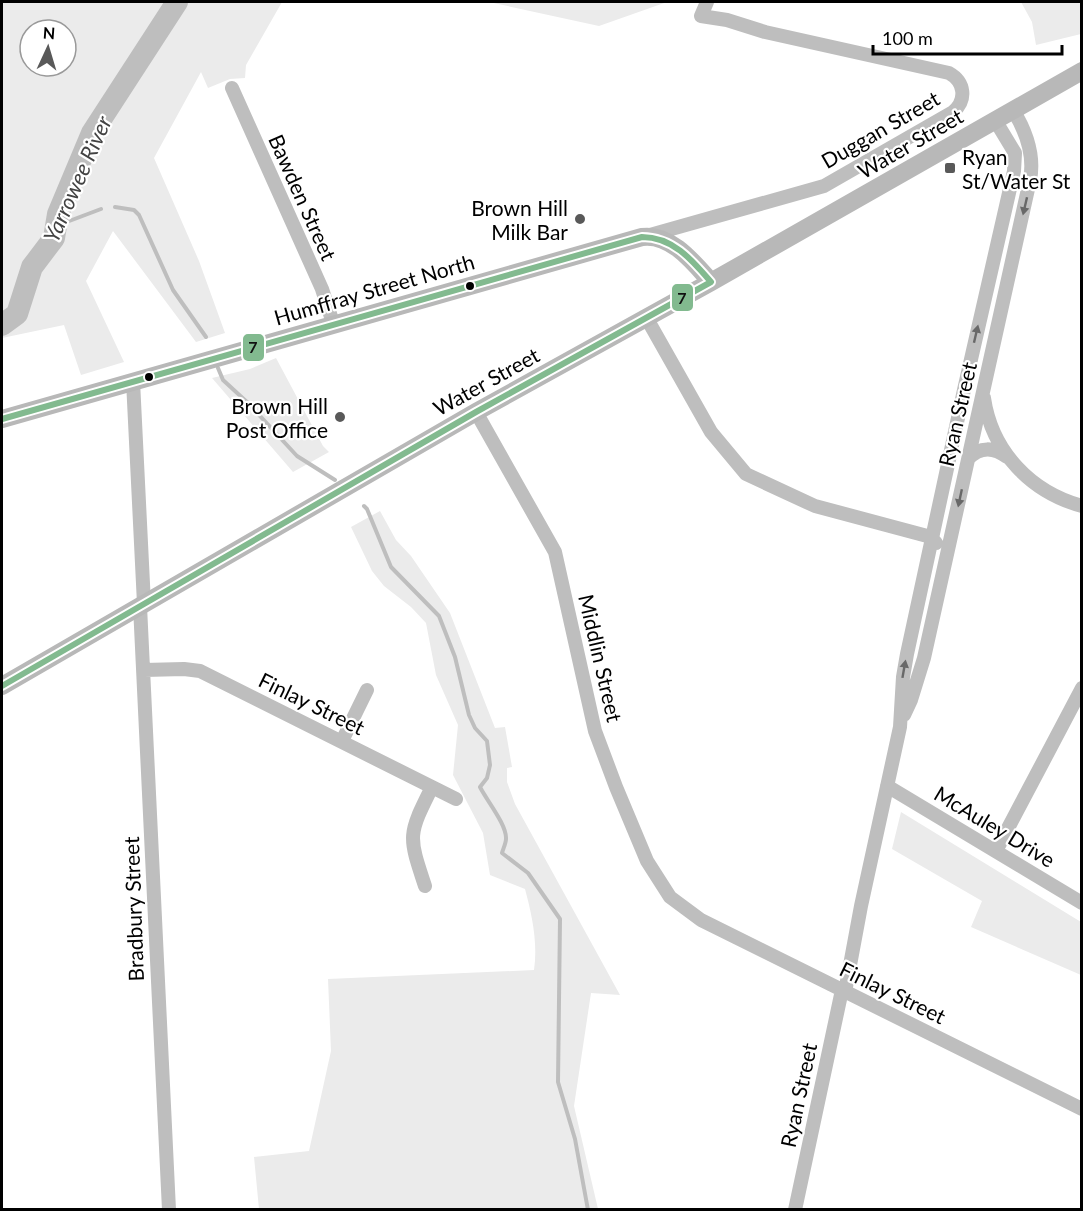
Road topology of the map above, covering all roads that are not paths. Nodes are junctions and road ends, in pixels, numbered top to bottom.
1 (707, 2) edge
2 (1082, 71) edge
3 (232, 88) dead end
4 (1013, 110) junction
5 (995, 120) junction
6 (642, 237) junction
7 (711, 282) junction
8 (646, 317) junction
9 (333, 323) junction
10 (133, 381) junction
11 (984, 387) junction
12 (476, 412) junction
13 (2, 419) edge
14 (1009, 458) junction
15 (968, 459) junction
16 (1082, 506) edge
17 (931, 537) junction
18 (949, 546) junction
19 (142, 605) junction
20 (144, 670) junction
21 (2, 686) edge
22 (1082, 688) edge
23 (367, 690) dead end
24 (900, 727) junction
25 (342, 741) junction
26 (887, 786) junction
27 (432, 787) junction
28 (456, 799) dead end
29 (996, 851) junction
30 (425, 886) dead end
31 (1082, 903) edge
32 (686, 911) joint
33 (844, 991) junction
34 (1082, 1109) edge
35 (169, 1209) edge
36 (795, 1209) edge

1 - 6 street, Duggan Street
2 - 4 main road, Water Street
3 - 9 street, Bawden Street
4 - 5 main road, Water Street
4 -> 11 street, Ryan Street
5 - 7 main road, Water Street
17 -> 5 street, Ryan Street
6 - 7 main road
6 - 9 main road, Humffray Street North
7 - 8 main road, Water Street
8 - 12 main road, Water Street
8 - 17 street
9 - 10 main road, Humffray Street North
10 - 13 main road, Humffray Street North
10 - 19 street, Bradbury Street
11 - 14 street
11 - 15 street, Ryan Street
12 - 19 main road, Water Street
12 - 32 street, Middlin Street
14 - 15 street
14 - 16 street
15 -> 18 street, Ryan Street
17 - 18 street
24 -> 17 street, Ryan Street
18 - 24 street, Ryan Street
19 - 20 street, Bradbury Street
19 - 21 main road, Water Street
20 - 25 street, Finlay Street
20 - 35 street, Bradbury Street
22 - 29 street
23 - 25 street
24 - 26 street, Ryan Street
25 - 27 street, Finlay Street
26 - 29 street, McAuley Drive
26 - 33 street, Ryan Street
27 - 28 street, Finlay Street
27 - 30 street
29 - 31 street, McAuley Drive
32 - 33 street, Finlay Street
33 - 34 street, Finlay Street
33 - 36 street, Ryan Street

